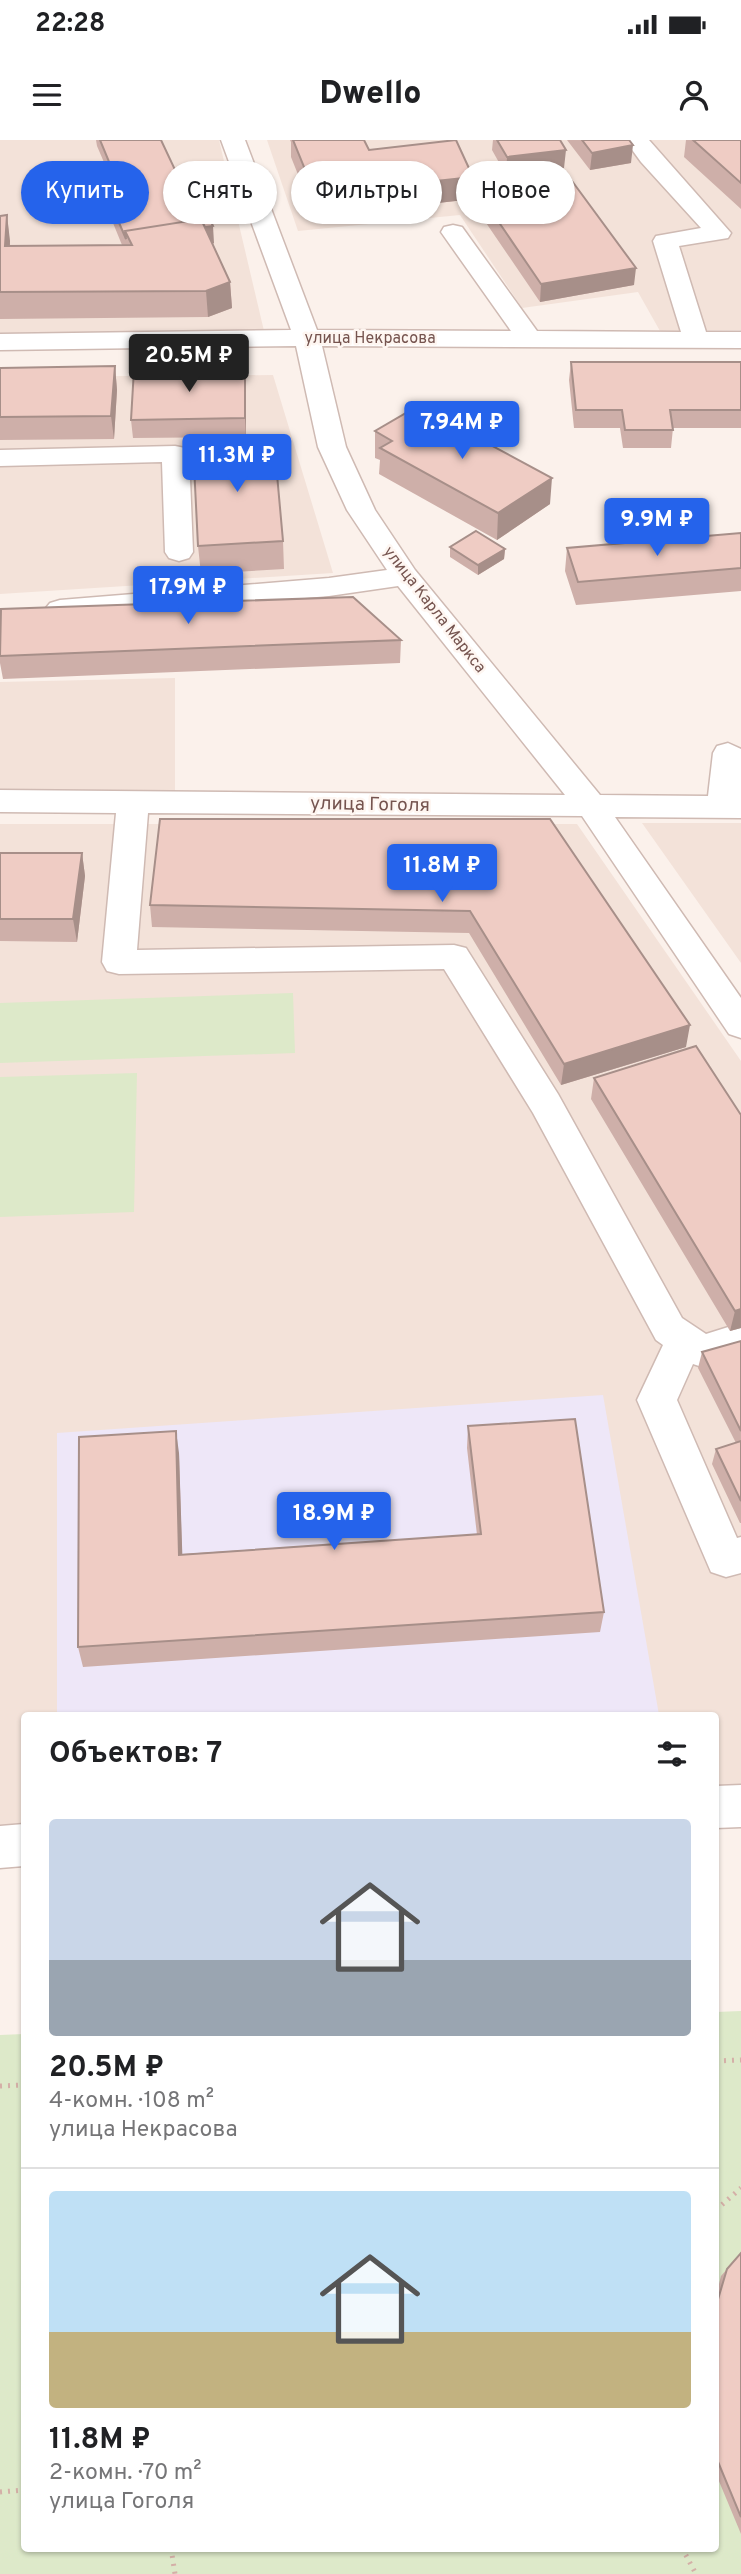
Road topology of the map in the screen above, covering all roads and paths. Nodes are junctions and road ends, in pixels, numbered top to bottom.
1 (233, 140) edge
2 (637, 140) edge
3 (453, 232) dead end
4 (307, 338) junction
5 (529, 339) junction
6 (696, 340) junction
7 (741, 340) edge
8 (0, 342) edge
9 (332, 447) junction
10 (258, 450) edge
11 (0, 458) edge
12 (179, 552) dead end
13 (405, 576) junction
14 (61, 608) edge
15 (728, 753) dead end
16 (0, 801) edge
17 (133, 803) junction
18 (592, 807) junction
19 (732, 807) edge
20 (741, 1025) edge
21 (741, 1339) edge
22 (685, 1340) junction
23 (741, 1555) edge
24 (741, 1806) edge
25 (719, 1807) edge
26 (21, 1845) edge
27 (0, 1847) edge
28 (741, 2060) edge
29 (719, 2061) edge
30 (21, 2085) edge
31 (0, 2086) edge
32 (741, 2188) edge
33 (719, 2207) edge
34 (21, 2490) edge
35 (0, 2492) edge
36 (172, 2552) edge
37 (684, 2552) edge
38 (175, 2574) edge
39 (696, 2574) edge

1 - 4 street, улица Карла Маркса
2 - 6 street
3 - 5 street
4 - 5 street, улица Некрасова
4 - 8 street, улица Некрасова
4 - 9 street, улица Карла Маркса
5 - 6 street, улица Некрасова
6 - 7 street, улица Некрасова
9 - 10 path
9 - 13 street, улица Карла Маркса
11 - 12 street
13 - 14 street
13 - 18 street, улица Карла Маркса
15 - 19 street
16 - 17 street, улица Гоголя
17 - 18 street, улица Гоголя
17 - 22 street
18 - 19 street, улица Гоголя
18 - 20 street, улица Карла Маркса
21 - 22 street
22 - 23 street
24 - 25 street
26 - 27 street
28 - 29 path
30 - 31 path
32 - 33 path
34 - 35 path
36 - 38 path
37 - 39 path

